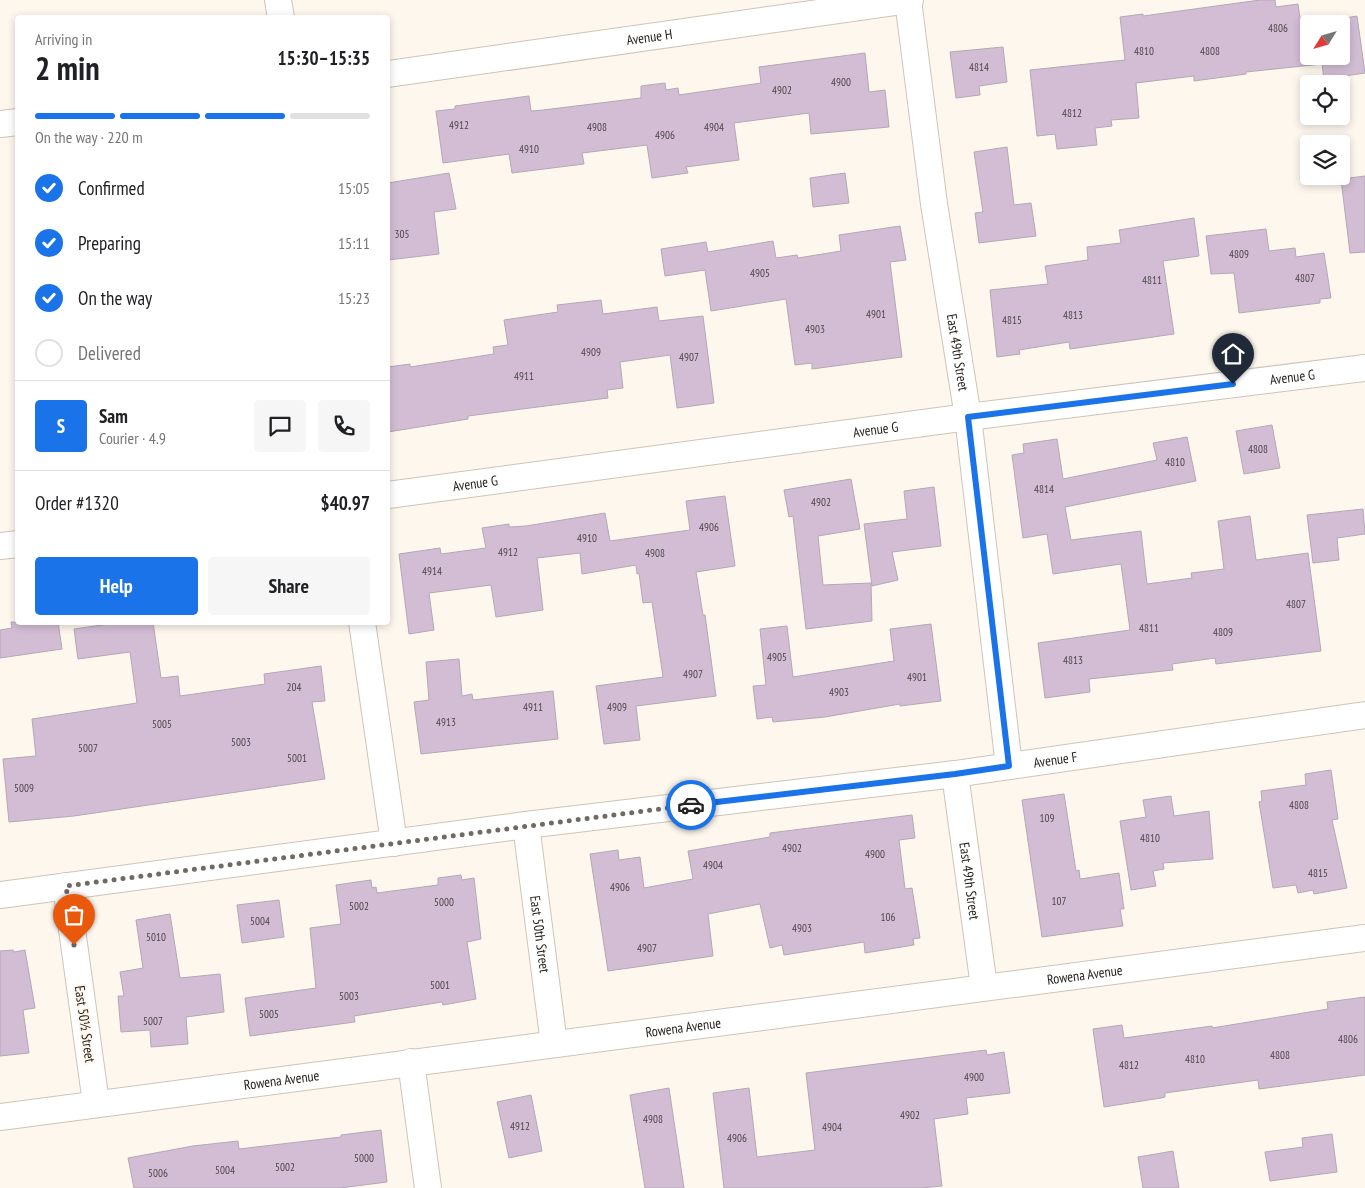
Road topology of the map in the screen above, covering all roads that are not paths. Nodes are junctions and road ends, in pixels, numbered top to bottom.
1 (278, 0) edge
2 (909, 0) edge
3 (280, 15) edge
4 (390, 74) edge
5 (15, 122) edge
6 (0, 124) edge
7 (1365, 368) edge
8 (968, 417) junction
9 (390, 495) edge
10 (15, 544) edge
11 (0, 546) edge
12 (362, 625) edge
13 (1365, 715) edge
14 (1009, 766) junction
15 (955, 774) junction
16 (526, 825) junction
17 (394, 843) junction
18 (66, 886) junction
19 (0, 895) edge
20 (1365, 938) edge
21 (984, 987) junction
22 (554, 1044) junction
23 (411, 1062) junction
24 (96, 1103) junction
25 (0, 1117) edge
26 (428, 1188) edge

1 - 3 street
2 - 4 street, Avenue H
2 - 8 street, East 49th Street
5 - 6 street
7 - 8 street, Avenue G
8 - 9 street, Avenue G
8 - 14 street, East 49th Street
10 - 11 street
12 - 17 street
13 - 14 street, Avenue F
14 - 15 street, Avenue F
15 - 16 street, Avenue F
15 - 21 street, East 49th Street
16 - 17 street, Avenue F
16 - 22 street, East 50th Street
17 - 18 street, Avenue F
18 - 19 street, Avenue F
18 - 24 street, East 50½ Street
20 - 21 street, Rowena Avenue
21 - 22 street, Rowena Avenue
22 - 23 street, Rowena Avenue
23 - 24 street, Rowena Avenue
23 - 26 street
24 - 25 street, Rowena Avenue

